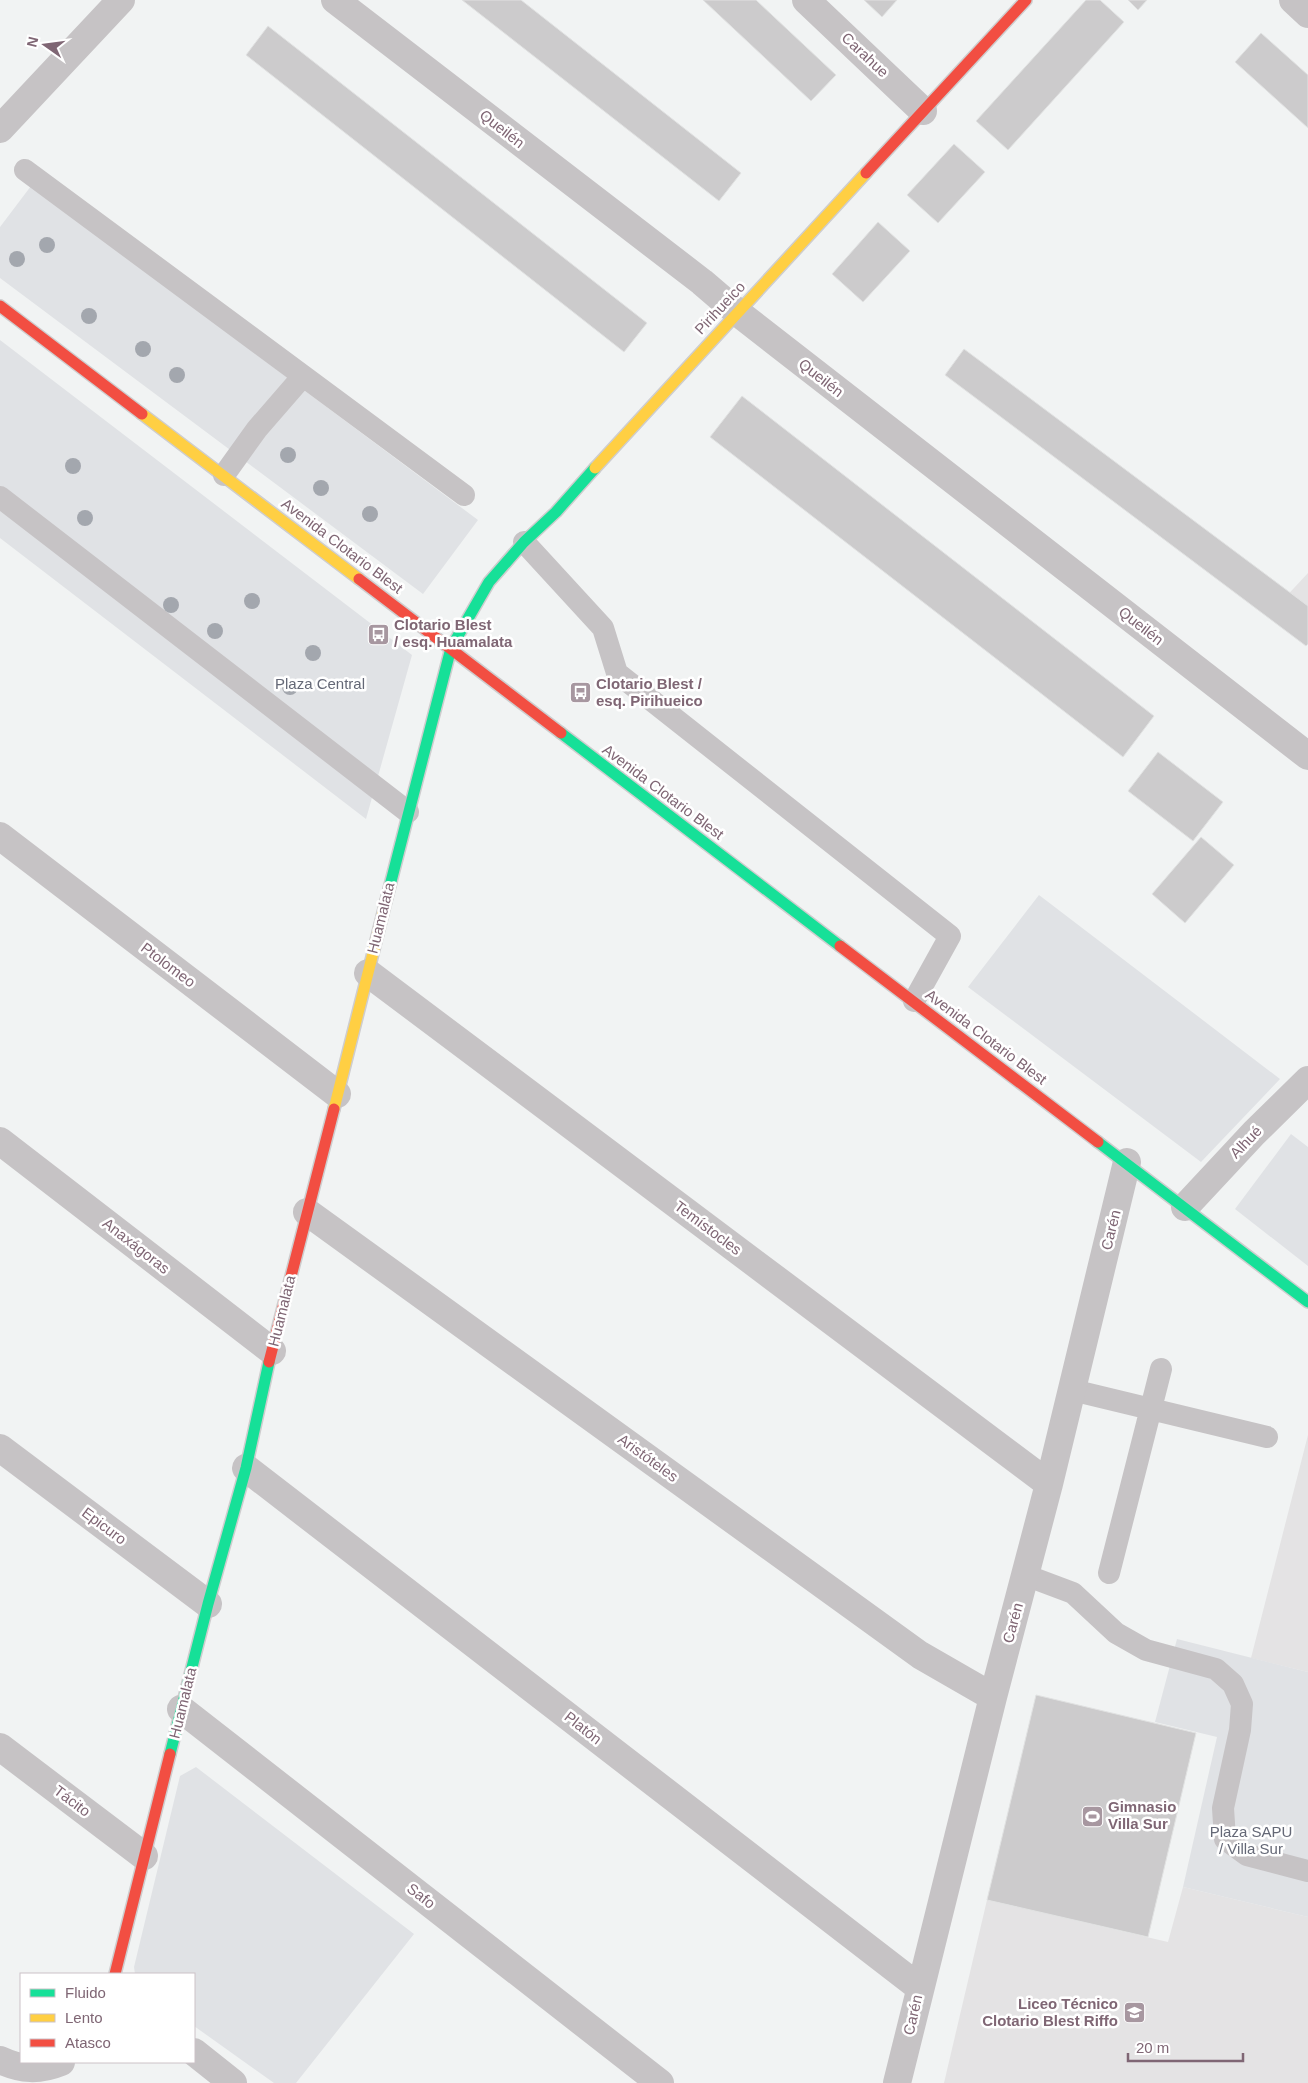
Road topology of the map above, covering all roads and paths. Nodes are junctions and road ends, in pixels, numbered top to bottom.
1 (121, 0) edge
2 (334, 0) edge
3 (806, 0) edge
4 (1026, 0) edge
5 (1293, 0) edge
6 (1308, 14) edge
7 (923, 111) junction
8 (0, 129) edge
9 (25, 170) dead end
10 (0, 306) edge
11 (737, 312) junction
12 (303, 376) junction
13 (224, 475) junction
14 (464, 495) dead end
15 (0, 497) edge
16 (524, 542) junction
17 (451, 648) junction
18 (1308, 756) edge
19 (408, 812) junction
20 (0, 836) edge
21 (368, 973) junction
22 (914, 1001) junction
23 (1308, 1080) edge
24 (337, 1094) junction
25 (0, 1141) edge
26 (1127, 1162) junction
27 (1185, 1206) junction
28 (307, 1212) junction
29 (1308, 1302) edge
30 (272, 1351) junction
31 (1161, 1369) dead end
32 (1072, 1390) junction
33 (1151, 1409) junction
34 (1266, 1437) dead end
35 (0, 1448) edge
36 (246, 1468) junction
37 (1049, 1484) junction
38 (1109, 1573) dead end
39 (1025, 1575) junction
40 (208, 1604) junction
41 (993, 1697) junction
42 (181, 1709) junction
43 (0, 1747) edge
44 (144, 1856) junction
45 (1308, 1872) edge
46 (115, 1973) edge
47 (920, 1988) junction
48 (195, 2053) edge
49 (0, 2060) edge
50 (58, 2063) edge
51 (233, 2083) edge
52 (660, 2083) edge
53 (898, 2083) edge

1 - 8 street
2 - 11 street, Queilén
3 - 7 street, Carahue
4 - 7 street, Pirihueico
5 - 6 street
7 - 11 street, Pirihueico
9 - 12 lane
10 - 13 street, Avenida Clotario Blest
11 - 16 street, Pirihueico
11 - 18 street, Queilén
12 - 13 lane
12 - 14 lane
13 - 17 street, Avenida Clotario Blest
15 - 19 lane
16 - 17 street, Pirihueico
16 - 22 lane
17 - 19 street, Huamalata
17 - 22 street, Avenida Clotario Blest
19 - 21 street, Huamalata
20 - 24 street, Ptolomeo
21 - 24 street, Huamalata
21 - 37 street, Temístocles
22 - 26 street, Avenida Clotario Blest
23 - 27 street, Alhué
24 - 28 street, Huamalata
25 - 30 street, Anaxágoras
26 - 27 street, Avenida Clotario Blest
26 - 32 street, Carén
27 - 29 street, Avenida Clotario Blest
28 - 30 street, Huamalata
28 - 41 street, Aristóteles
30 - 36 street, Huamalata
31 - 33 lane
32 - 33 lane
32 - 37 street, Carén
33 - 34 lane
33 - 38 lane
35 - 40 street, Epicuro
36 - 40 street, Huamalata
36 - 47 street, Platón
37 - 39 street, Carén
39 - 41 street, Carén
39 - 45 lane
40 - 42 street, Huamalata
41 - 47 street, Carén
42 - 44 street, Huamalata
42 - 52 street, Safo
43 - 44 street, Tácito
44 - 46 street, Huamalata
47 - 53 street, Carén
48 - 51 street
49 - 50 street

